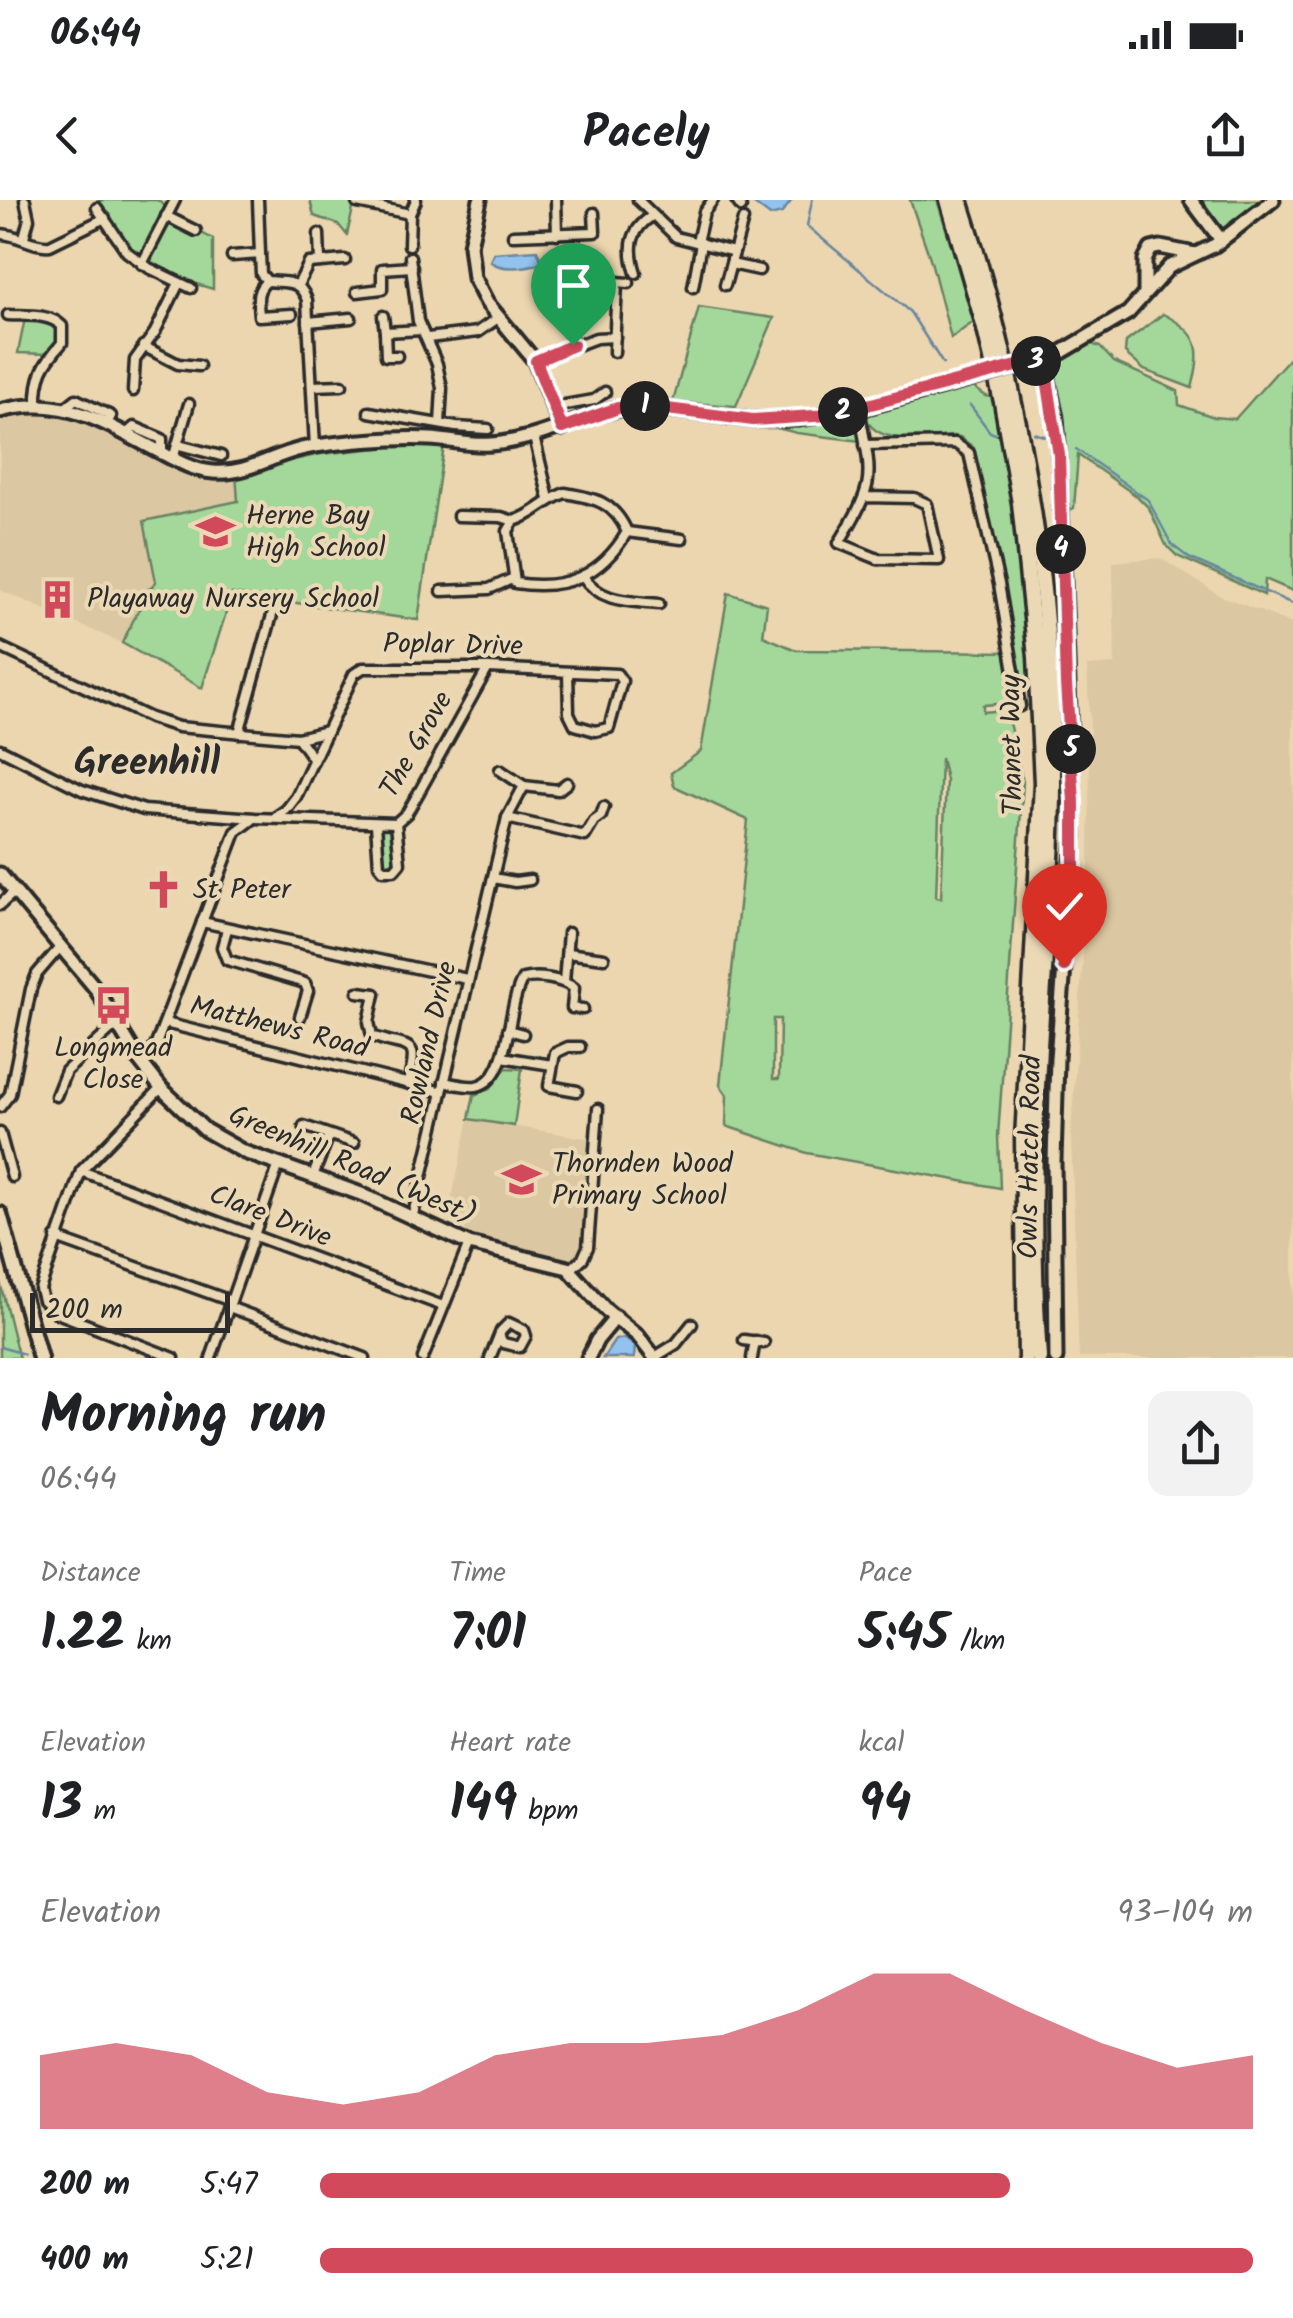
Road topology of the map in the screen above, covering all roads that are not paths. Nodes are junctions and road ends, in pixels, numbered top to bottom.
1 (25, 200) edge
2 (161, 200) edge
3 (258, 200) edge
4 (416, 200) edge
5 (480, 200) edge
6 (556, 200) edge
7 (638, 200) edge
8 (713, 200) edge
9 (948, 200) edge
10 (960, 200) edge
11 (1191, 200) edge
12 (1273, 200) edge
13 (357, 203) dead end
14 (97, 208) dead end
15 (171, 208) edge
16 (594, 213) dead end
17 (410, 214) junction
18 (652, 216) junction
19 (105, 218) junction
20 (743, 220) dead end
21 (196, 230) dead end
22 (0, 234) edge
23 (318, 234) dead end
24 (557, 234) junction
25 (512, 235) dead end
26 (24, 238) junction
27 (1221, 240) junction
28 (699, 243) junction
29 (409, 245) dead end
30 (1167, 251) junction
31 (734, 252) junction
32 (260, 254) junction
33 (1195, 254) junction
34 (232, 256) dead end
35 (344, 260) dead end
36 (320, 262) junction
37 (142, 264) junction
38 (730, 264) junction
39 (1145, 264) junction
40 (558, 268) dead end
41 (759, 270) dead end
42 (1166, 270) junction
43 (636, 273) dead end
44 (592, 280) dead end
45 (267, 282) junction
46 (617, 282) junction
47 (629, 282) dead end
48 (179, 283) junction
49 (298, 285) junction
50 (725, 285) dead end
51 (693, 287) dead end
52 (191, 288) dead end
53 (357, 292) dead end
54 (1144, 297) junction
55 (292, 314) dead end
56 (8, 315) dead end
57 (383, 316) dead end
58 (351, 318) dead end
59 (498, 318) junction
60 (308, 322) junction
61 (385, 332) junction
62 (425, 334) junction
63 (615, 337) junction
64 (573, 345) junction
65 (144, 346) junction
66 (614, 352) dead end
67 (397, 356) dead end
68 (1044, 359) junction
69 (536, 361) junction
70 (198, 366) dead end
71 (342, 385) dead end
72 (312, 386) junction
73 (134, 391) dead end
74 (605, 392) dead end
75 (37, 404) junction
76 (189, 404) dead end
77 (554, 407) junction
78 (858, 409) junction
79 (0, 411) edge
80 (369, 412) dead end
81 (440, 424) junction
82 (488, 428) dead end
83 (562, 428) junction
84 (534, 438) junction
85 (180, 444) junction
86 (866, 444) junction
87 (315, 447) junction
88 (168, 456) junction
89 (220, 456) dead end
90 (866, 497) junction
91 (549, 499) junction
92 (458, 516) dead end
93 (514, 521) junction
94 (628, 532) junction
95 (682, 538) dead end
96 (582, 576) junction
97 (514, 578) junction
98 (442, 590) dead end
99 (276, 602) dead end
100 (659, 604) dead end
101 (262, 610) dead end
102 (273, 613) junction
103 (0, 647) edge
104 (463, 668) junction
105 (488, 668) junction
106 (568, 672) junction
107 (475, 688) junction
108 (1020, 706) dead end
109 (327, 731) junction
110 (239, 733) junction
111 (298, 738) junction
112 (0, 749) edge
113 (313, 759) junction
114 (507, 769) dead end
115 (567, 783) dead end
116 (524, 786) junction
117 (558, 790) junction
118 (296, 796) junction
119 (565, 798) dead end
120 (604, 807) dead end
121 (224, 816) junction
122 (255, 818) junction
123 (507, 818) junction
124 (272, 819) junction
125 (304, 820) junction
126 (396, 823) junction
127 (376, 824) junction
128 (236, 832) junction
129 (585, 836) junction
130 (586, 848) dead end
131 (0, 874) edge
132 (493, 878) junction
133 (530, 880) dead end
134 (15, 891) junction
135 (0, 905) edge
136 (202, 922) junction
137 (227, 928) junction
138 (568, 933) dead end
139 (62, 946) junction
140 (567, 952) junction
141 (604, 958) dead end
142 (467, 980) junction
143 (564, 982) junction
144 (358, 992) dead end
145 (583, 1010) dead end
146 (299, 1016) dead end
147 (118, 1023) junction
148 (164, 1023) junction
149 (508, 1030) junction
150 (523, 1034) dead end
151 (580, 1047) dead end
152 (502, 1057) junction
153 (140, 1060) junction
154 (552, 1065) junction
155 (408, 1083) junction
156 (443, 1087) junction
157 (161, 1088) junction
158 (577, 1091) dead end
159 (56, 1096) dead end
160 (0, 1107) edge
161 (598, 1108) dead end
162 (304, 1126) dead end
163 (0, 1133) edge
164 (328, 1135) junction
165 (354, 1143) dead end
166 (279, 1164) junction
167 (81, 1171) junction
168 (313, 1176) junction
169 (11, 1177) dead end
170 (0, 1214) edge
171 (412, 1219) junction
172 (254, 1234) junction
173 (56, 1238) junction
174 (469, 1244) junction
175 (570, 1270) junction
176 (230, 1304) junction
177 (443, 1306) junction
178 (616, 1317) junction
179 (692, 1324) dead end
180 (500, 1337) dead end
181 (754, 1341) dead end
182 (144, 1347) junction
183 (40, 1358) edge
184 (140, 1358) edge
185 (174, 1358) edge
186 (211, 1358) edge
187 (365, 1358) edge
188 (423, 1358) edge
189 (490, 1358) edge
190 (588, 1358) edge
191 (655, 1358) edge
192 (752, 1358) edge
193 (1026, 1358) edge
194 (1039, 1358) edge
195 (1056, 1358) edge

1 - 26 street
2 - 15 street
3 - 32 street
4 - 17 street
5 - 59 street
6 - 24 street
7 - 18 street
8 - 28 street
9 - 193 highway, Thanet Way
10 - 194 highway, Thanet Way
11 - 27 street
12 - 27 street
13 - 17 street
14 - 19 street
15 - 21 street
15 - 37 street
16 - 24 street
17 - 29 street
18 - 28 street
18 - 43 street
19 - 26 street
19 - 37 street
20 - 31 street
22 - 26 street
23 - 36 street
24 - 25 street
27 - 33 street
28 - 31 street
28 - 51 street
30 - 33 street
30 - 39 street
30 - 42 street
31 - 38 street
32 - 34 street
32 - 45 street
33 - 42 street
35 - 36 street
36 - 49 street
37 - 48 street
38 - 41 street
38 - 50 street
39 - 42 street
39 - 54 street
40 - 64 street
42 - 54 street
44 - 46 street
45 - 49 street
45 - 55 street
46 - 47 street
46 - 63 street
48 - 52 street
48 - 65 street
49 - 60 street
53 - 62 street
54 - 68 street
56 - 75 street
57 - 61 street
58 - 60 street
59 - 62 street
59 - 69 street
60 - 72 street
61 - 62 street
61 - 67 street
62 - 81 street
63 - 64 street
63 - 66 street
64 - 69 street
65 - 70 street
65 - 73 street
68 - 78 street, bridge
68 - 195 street, Owls Hatch Road
69 - 77 street
71 - 72 street
72 - 87 street
74 - 77 street
75 - 79 street
75 - 88 street
76 - 85 street
77 - 83 street
78 - 83 street
78 - 86 street
80 - 81 street
81 - 82 street
83 - 84 street
84 - 87 street
84 - 91 street
85 - 88 street
85 - 89 street
86 - 90 street
86 - 108 street
87 - 88 street
90 - 90 street
91 - 93 street
91 - 94 street
92 - 93 street
93 - 97 street
94 - 95 street
94 - 96 street
96 - 97 street
96 - 100 street
97 - 98 street
99 - 102 street
101 - 102 street
102 - 110 street
103 - 110 street
104 - 105 street, Poplar Drive
104 - 107 street, The Grove
104 - 109 street, Poplar Drive
105 - 106 street, Poplar Drive
105 - 107 street, The Grove
106 - 106 street, Poplar Drive
107 - 126 street, The Grove
109 - 111 street
109 - 113 street, Poplar Drive
110 - 111 street
111 - 113 street
112 - 121 street
113 - 118 street, Poplar Drive
114 - 116 street
115 - 117 street
116 - 117 street
116 - 123 street, Rowland Drive
117 - 119 street
118 - 124 street, Poplar Drive
118 - 125 street
120 - 129 street
121 - 122 street
121 - 128 street
122 - 124 street
122 - 128 street
123 - 129 street
123 - 132 street, Rowland Drive
124 - 125 street, The Grove
125 - 127 street, The Grove
126 - 127 street, The Grove
126 - 127 street, The Grove
128 - 136 street
129 - 130 street
131 - 134 street, Greenhill Road (West)
132 - 133 street
132 - 142 street, Rowland Drive
134 - 135 street
134 - 139 street, Greenhill Road (West)
136 - 137 street
136 - 148 street
137 - 142 street
137 - 146 street
138 - 140 street
139 - 147 street, Greenhill Road (West)
139 - 160 street
140 - 141 street
140 - 143 street
142 - 156 street, Rowland Drive
143 - 145 street
143 - 149 street
144 - 155 street
147 - 153 street, Greenhill Road (West)
147 - 159 street
148 - 153 street
148 - 155 street, Matthews Road
149 - 150 street
149 - 152 street
151 - 154 street
152 - 154 street
152 - 156 street
153 - 157 street, Greenhill Road (West)
154 - 158 street
155 - 156 street, Matthews Road
156 - 171 street, Rowland Drive
157 - 166 street, Greenhill Road (West)
157 - 167 street
161 - 175 street
162 - 164 street
163 - 169 street
164 - 165 street
164 - 168 street
166 - 168 street, Greenhill Road (West)
166 - 172 street
167 - 172 street, Clare Drive
167 - 173 street
168 - 171 street, Greenhill Road (West)
170 - 183 main road
171 - 174 street, Greenhill Road (West)
172 - 176 street
172 - 177 street, Clare Drive
173 - 176 street
173 - 182 street
174 - 175 street, Greenhill Road (West)
174 - 177 street
175 - 178 street
176 - 186 street
176 - 187 street
177 - 188 street
178 - 190 street
178 - 191 street
179 - 191 street
180 - 189 street
181 - 192 street
182 - 184 street
182 - 185 street

